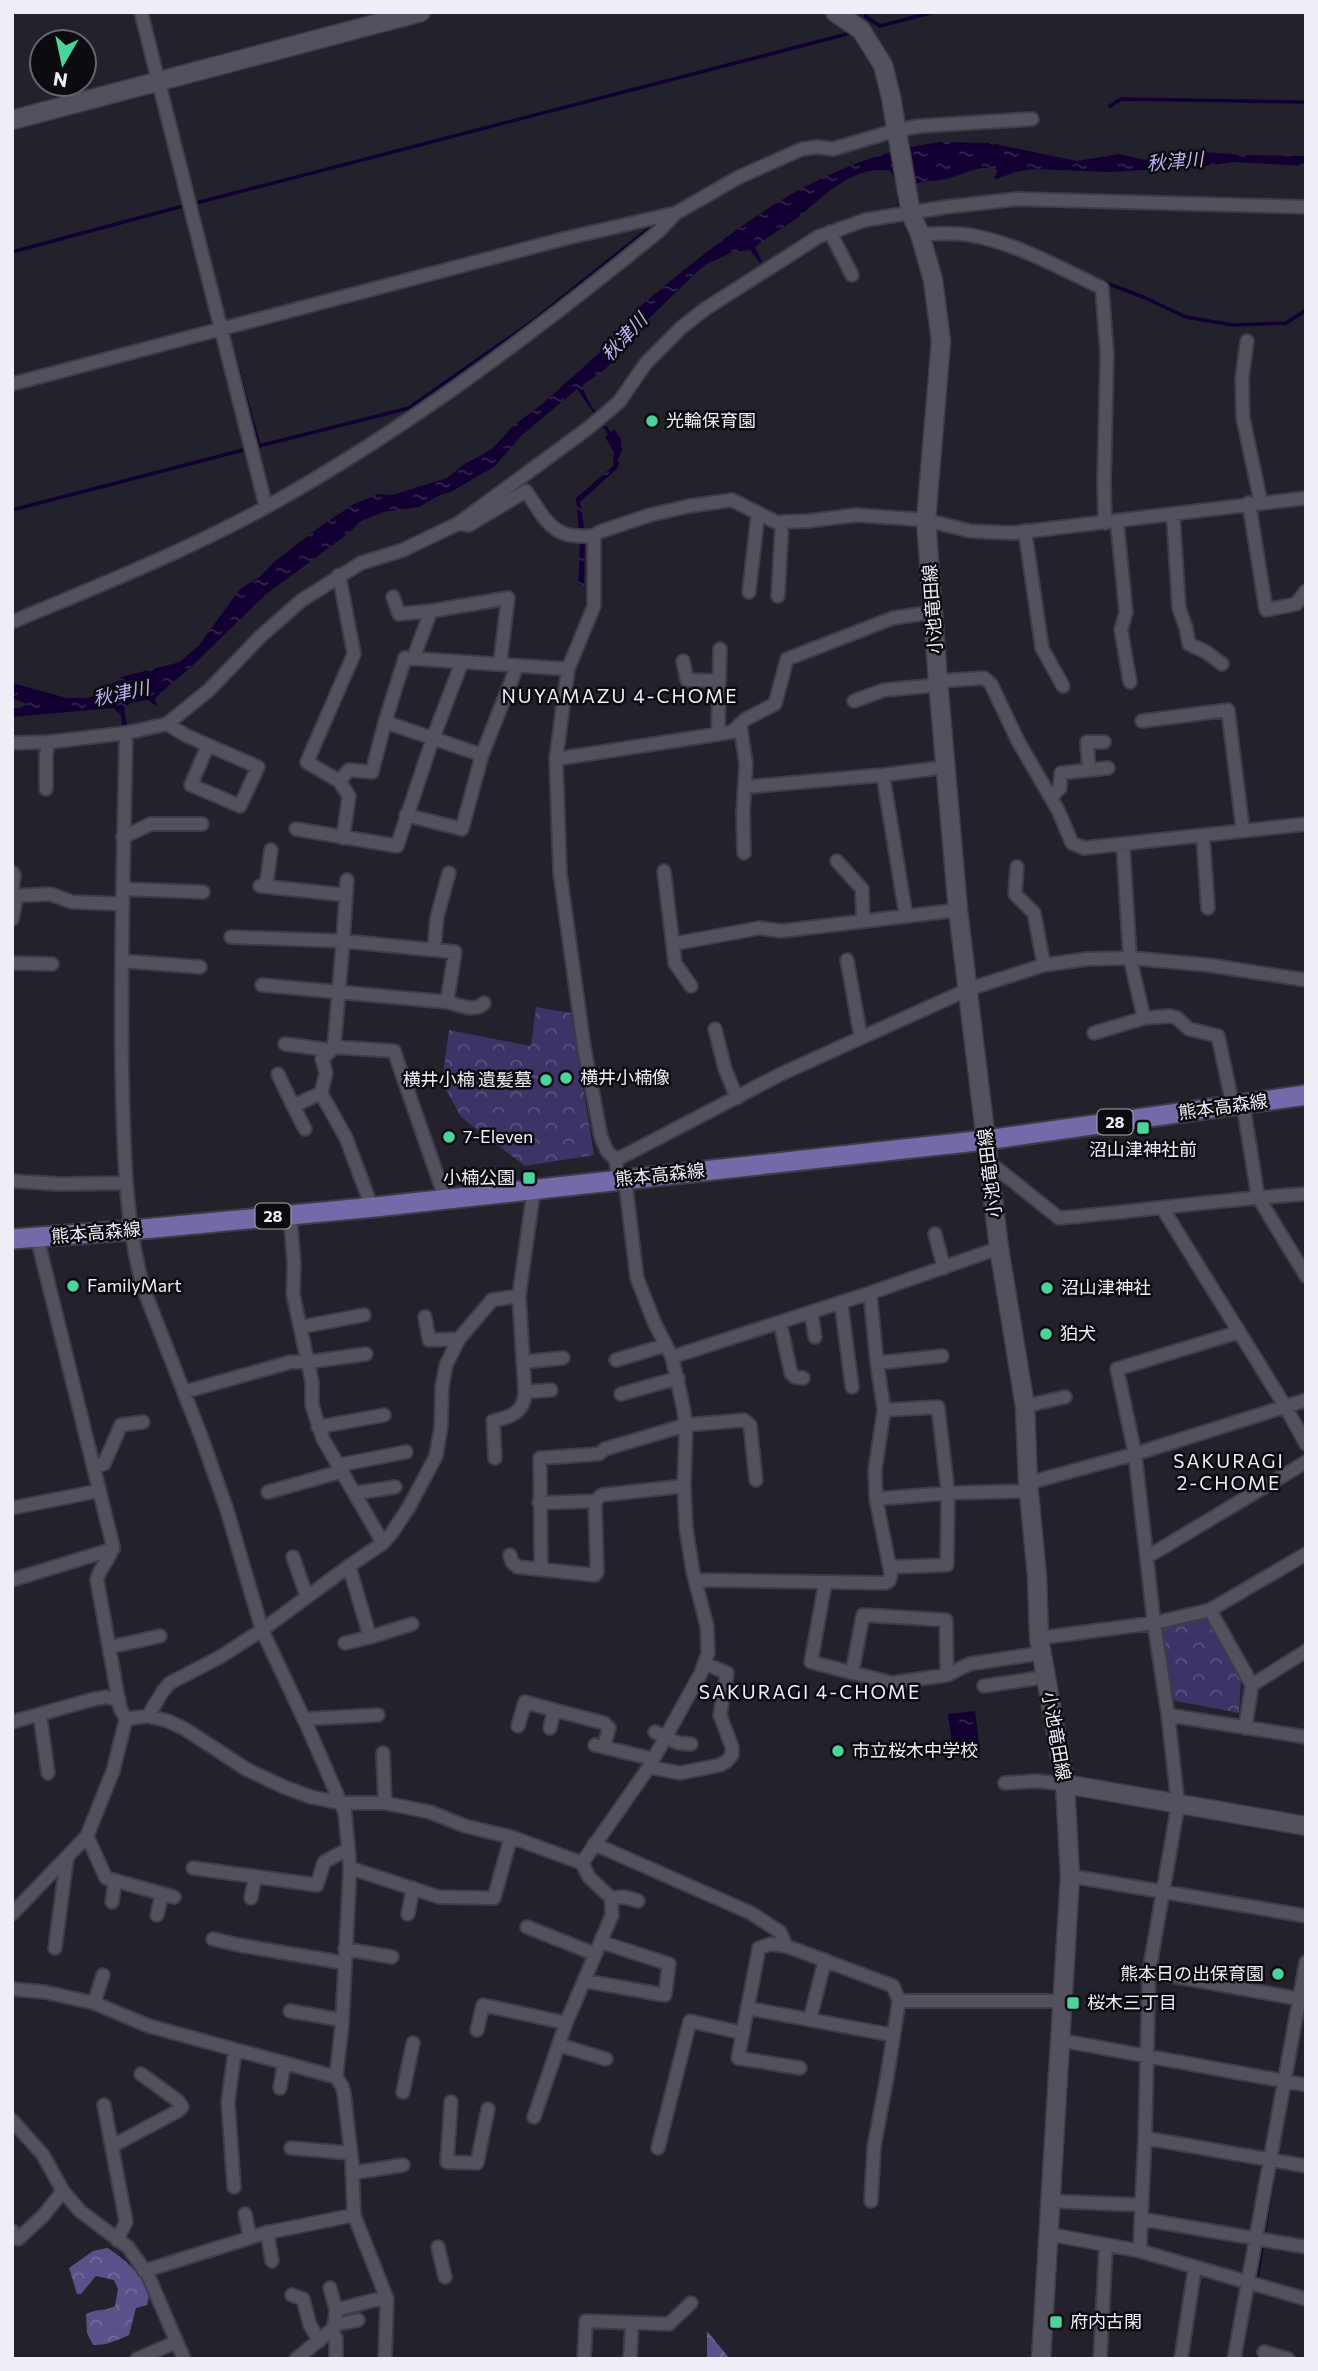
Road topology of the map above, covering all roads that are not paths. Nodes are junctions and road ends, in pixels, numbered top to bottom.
1 (141, 12) edge
2 (421, 12) edge
3 (835, 12) edge
4 (163, 80) junction
5 (1032, 119) dead end
6 (12, 120) edge
7 (898, 135) junction
8 (1306, 207) edge
9 (676, 213) junction
10 (911, 214) junction
11 (830, 232) junction
12 (920, 234) junction
13 (852, 275) dead end
14 (222, 328) junction
15 (1247, 341) dead end
16 (12, 384) edge
17 (1306, 499) edge
18 (1255, 503) junction
19 (266, 507) junction
20 (758, 513) junction
21 (1172, 514) junction
22 (926, 520) junction
23 (782, 522) junction
24 (1111, 522) junction
25 (459, 523) junction
26 (1025, 531) junction
27 (594, 536) junction
28 (339, 575) junction
29 (1306, 591) edge
30 (750, 592) dead end
31 (778, 596) dead end
32 (393, 597) dead end
33 (431, 611) junction
34 (934, 612) junction
35 (12, 622) edge
36 (720, 649) dead end
37 (413, 659) junction
38 (683, 661) dead end
39 (461, 662) junction
40 (500, 664) junction
41 (1222, 664) dead end
42 (517, 666) junction
43 (568, 669) junction
44 (719, 681) junction
45 (938, 681) junction
46 (1130, 682) dead end
47 (1063, 686) dead end
48 (854, 701) dead end
49 (1142, 721) dead end
50 (384, 722) junction
51 (167, 724) junction
52 (740, 724) junction
53 (126, 733) junction
54 (718, 734) junction
55 (433, 738) junction
56 (49, 742) junction
57 (1104, 742) dead end
58 (12, 743) edge
59 (208, 745) junction
60 (482, 755) junction
61 (556, 759) junction
62 (946, 767) junction
63 (1108, 768) dead end
64 (1089, 770) junction
65 (883, 775) junction
66 (339, 781) junction
67 (745, 787) junction
68 (46, 789) dead end
69 (1051, 797) junction
70 (406, 814) junction
71 (202, 824) dead end
72 (1306, 824) edge
73 (296, 829) dead end
74 (1243, 831) junction
75 (1203, 836) junction
76 (123, 837) junction
77 (343, 838) junction
78 (1123, 845) junction
79 (271, 850) dead end
80 (744, 853) dead end
81 (837, 861) dead end
82 (1017, 867) dead end
83 (664, 871) dead end
84 (12, 872) edge
85 (449, 873) dead end
86 (347, 880) dead end
87 (123, 889) junction
88 (203, 892) dead end
89 (12, 895) edge
90 (346, 895) junction
91 (123, 904) junction
92 (1208, 908) dead end
93 (958, 910) junction
94 (906, 916) junction
95 (12, 919) edge
96 (863, 921) junction
97 (231, 937) dead end
98 (343, 941) junction
99 (673, 944) junction
100 (433, 949) junction
101 (1130, 958) junction
102 (847, 960) dead end
103 (122, 961) junction
104 (12, 963) edge
105 (52, 964) dead end
106 (1044, 965) junction
107 (200, 967) dead end
108 (1306, 980) edge
109 (262, 985) dead end
110 (691, 986) dead end
111 (969, 989) junction
112 (338, 993) junction
113 (447, 1002) junction
114 (484, 1003) dead end
115 (1144, 1018) junction
116 (715, 1029) dead end
117 (1094, 1033) dead end
118 (861, 1038) junction
119 (285, 1044) dead end
120 (332, 1049) junction
121 (278, 1074) dead end
122 (321, 1093) junction
123 (1306, 1095) edge
124 (737, 1097) junction
125 (1238, 1105) junction
126 (293, 1106) junction
127 (305, 1129) dead end
128 (986, 1140) junction
129 (989, 1162) junction
130 (620, 1173) junction
131 (12, 1181) edge
132 (125, 1183) junction
133 (534, 1188) junction
134 (443, 1192) dead end
135 (1306, 1194) edge
136 (368, 1197) dead end
137 (1258, 1197) junction
138 (1163, 1209) junction
139 (290, 1214) junction
140 (133, 1230) junction
141 (936, 1234) dead end
142 (37, 1237) junction
143 (12, 1239) edge
144 (999, 1248) junction
145 (944, 1268) junction
146 (1306, 1276) edge
147 (870, 1293) junction
148 (519, 1296) junction
149 (841, 1302) junction
150 (811, 1312) junction
151 (364, 1315) dead end
152 (425, 1317) dead end
153 (780, 1322) junction
154 (300, 1327) junction
155 (1238, 1332) junction
156 (816, 1337) dead end
157 (460, 1339) junction
158 (666, 1345) junction
159 (366, 1354) dead end
160 (942, 1356) dead end
161 (672, 1357) junction
162 (563, 1358) dead end
163 (616, 1360) dead end
164 (308, 1362) junction
165 (523, 1362) junction
166 (877, 1363) junction
167 (678, 1378) junction
168 (803, 1378) dead end
169 (852, 1387) dead end
170 (551, 1390) dead end
171 (184, 1392) junction
172 (525, 1392) junction
173 (621, 1394) dead end
174 (1065, 1397) dead end
175 (1306, 1400) edge
176 (1025, 1406) junction
177 (1285, 1406) junction
178 (884, 1410) junction
179 (384, 1415) dead end
180 (143, 1422) dead end
181 (686, 1424) junction
182 (318, 1427) junction
183 (1306, 1444) edge
184 (405, 1452) dead end
185 (1135, 1454) junction
186 (495, 1458) dead end
187 (1306, 1462) edge
188 (93, 1466) junction
189 (341, 1468) junction
190 (756, 1480) dead end
191 (684, 1486) junction
192 (395, 1487) dead end
193 (1028, 1487) junction
194 (98, 1490) junction
195 (268, 1492) dead end
196 (356, 1493) junction
197 (948, 1493) junction
198 (876, 1499) junction
199 (595, 1501) junction
200 (539, 1503) junction
201 (12, 1508) edge
202 (383, 1543) junction
203 (113, 1549) junction
204 (1306, 1554) edge
205 (510, 1555) dead end
206 (293, 1557) dead end
207 (1147, 1557) junction
208 (349, 1566) junction
209 (890, 1567) junction
210 (541, 1568) junction
211 (12, 1580) edge
212 (695, 1580) junction
213 (825, 1584) junction
214 (307, 1597) junction
215 (1210, 1610) junction
216 (1154, 1623) junction
217 (412, 1624) dead end
218 (262, 1630) junction
219 (160, 1636) dead end
220 (370, 1637) junction
221 (345, 1643) dead end
222 (1040, 1645) junction
223 (110, 1647) junction
224 (1304, 1657) edge
225 (706, 1664) junction
226 (852, 1674) junction
227 (947, 1675) junction
228 (1045, 1677) junction
229 (1252, 1685) junction
230 (984, 1686) dead end
231 (119, 1700) junction
232 (554, 1710) junction
233 (40, 1714) junction
234 (378, 1715) dead end
235 (1168, 1715) junction
236 (148, 1716) junction
237 (13, 1717) edge
238 (126, 1719) junction
239 (304, 1720) junction
240 (518, 1726) dead end
241 (550, 1728) dead end
242 (1245, 1728) junction
243 (660, 1735) junction
244 (1306, 1737) edge
245 (691, 1744) dead end
246 (383, 1753) dead end
247 (651, 1763) junction
248 (48, 1773) dead end
249 (1005, 1783) dead end
250 (1065, 1784) junction
251 (341, 1803) junction
252 (385, 1803) junction
253 (1178, 1805) junction
254 (1306, 1826) edge
255 (87, 1836) junction
256 (511, 1837) junction
257 (594, 1844) junction
258 (348, 1849) junction
259 (67, 1857) junction
260 (582, 1863) junction
261 (193, 1868) dead end
262 (350, 1868) junction
263 (255, 1876) junction
264 (1070, 1876) junction
265 (115, 1881) junction
266 (413, 1888) junction
267 (1163, 1892) junction
268 (251, 1898) dead end
269 (611, 1898) junction
270 (638, 1901) dead end
271 (112, 1902) dead end
272 (12, 1914) edge
273 (408, 1914) dead end
274 (158, 1915) dead end
275 (1306, 1916) edge
276 (527, 1927) dead end
277 (212, 1939) dead end
278 (786, 1946) junction
279 (55, 1948) dead end
280 (598, 1948) junction
281 (345, 1949) junction
282 (392, 1957) dead end
283 (825, 1960) junction
284 (1306, 1962) edge
285 (345, 1963) junction
286 (1149, 1972) junction
287 (103, 1975) dead end
288 (12, 1979) edge
289 (585, 1981) junction
290 (12, 1989) edge
291 (31, 1991) junction
292 (1303, 2000) edge
293 (899, 2001) junction
294 (1062, 2001) junction
295 (94, 2003) junction
296 (747, 2008) junction
297 (290, 2011) dead end
298 (342, 2020) junction
299 (810, 2020) junction
300 (566, 2022) junction
301 (477, 2029) dead end
302 (743, 2033) junction
303 (892, 2035) junction
304 (1059, 2040) junction
305 (413, 2043) dead end
306 (559, 2045) junction
307 (235, 2050) junction
308 (1146, 2054) junction
309 (606, 2059) dead end
310 (284, 2064) junction
311 (800, 2068) dead end
312 (141, 2074) dead end
313 (335, 2077) junction
314 (1285, 2081) junction
315 (1306, 2085) edge
316 (280, 2088) dead end
317 (403, 2092) dead end
318 (451, 2102) dead end
319 (104, 2105) dead end
320 (488, 2109) dead end
321 (534, 2117) dead end
322 (12, 2120) edge
323 (1144, 2138) junction
324 (112, 2146) junction
325 (292, 2148) dead end
326 (658, 2148) dead end
327 (350, 2153) junction
328 (1271, 2160) junction
329 (403, 2165) dead end
330 (1306, 2166) edge
331 (352, 2173) junction
332 (234, 2187) dead end
333 (63, 2191) junction
334 (871, 2201) dead end
335 (1050, 2201) junction
336 (1142, 2205) junction
337 (244, 2214) dead end
338 (354, 2215) junction
339 (1141, 2220) junction
340 (12, 2231) edge
341 (267, 2232) junction
342 (1048, 2234) junction
343 (250, 2237) junction
344 (1257, 2238) junction
345 (117, 2240) junction
346 (1106, 2245) junction
347 (438, 2247) dead end
348 (1306, 2247) edge
349 (1140, 2251) junction
350 (272, 2261) dead end
351 (1195, 2267) junction
352 (144, 2271) junction
353 (445, 2277) dead end
354 (1249, 2282) junction
355 (330, 2288) dead end
356 (292, 2294) dead end
357 (1306, 2298) edge
358 (387, 2299) junction
359 (691, 2303) dead end
360 (336, 2310) junction
361 (358, 2320) dead end
362 (632, 2323) junction
363 (333, 2328) junction
364 (319, 2341) junction
365 (176, 2342) junction
366 (1264, 2352) dead end
367 (137, 2359) edge
368 (184, 2359) edge
369 (296, 2359) edge
370 (336, 2359) edge
371 (385, 2359) edge
372 (584, 2359) edge
373 (630, 2359) edge
374 (1041, 2359) edge
375 (1100, 2359) edge
376 (1181, 2359) edge
377 (1234, 2359) edge
378 (1288, 2359) edge

1 - 4 street
2 - 4 main road
3 - 7 main road, 小池竜田線
4 - 6 main road
4 - 14 street
5 - 7 street
7 - 9 street
7 - 10 main road, 小池竜田線
8 - 10 street
9 - 14 street
9 - 19 street
10 - 11 street
10 - 12 main road, 小池竜田線
11 - 13 street
11 - 25 street
12 - 22 main road, 小池竜田線
12 - 24 street
14 - 16 street
14 - 19 street
15 - 18 street
17 - 18 street
18 - 21 street
18 - 29 street
19 - 35 street
20 - 23 street
20 - 27 street
20 - 30 street
21 - 24 street
21 - 41 street
22 - 23 street
22 - 26 street
22 - 34 main road, 小池竜田線
23 - 31 street
24 - 26 street
24 - 46 street
25 - 27 street
25 - 28 street
26 - 47 street
27 - 43 street
28 - 51 street
28 - 66 street
32 - 33 street
33 - 37 street
33 - 40 street
34 - 45 main road, 小池竜田線
34 - 52 street
36 - 44 street
37 - 39 street
37 - 50 street
38 - 44 street
39 - 40 street
39 - 55 street
40 - 42 street
42 - 43 street
42 - 60 street
43 - 61 street
44 - 54 street
45 - 48 street
45 - 62 main road, 小池竜田線
45 - 69 street
49 - 74 street
50 - 55 street
50 - 66 street
51 - 53 street
51 - 59 street
52 - 54 street
52 - 67 street
53 - 56 street
53 - 76 street
54 - 61 street
55 - 60 street
55 - 70 street
56 - 58 street
56 - 68 street
57 - 64 street
59 - 59 street
60 - 70 street
61 - 130 street
62 - 65 street
62 - 93 main road, 小池竜田線
63 - 64 street
64 - 69 street
65 - 67 street
65 - 94 street
66 - 77 street
67 - 80 street
69 - 78 street
70 - 77 street
71 - 76 street
72 - 74 street
73 - 77 street
74 - 75 street
75 - 78 street
75 - 92 street
76 - 87 street
78 - 101 street
79 - 90 street
81 - 96 street
82 - 106 street
83 - 99 street
84 - 89 street
85 - 100 street
86 - 90 street
87 - 88 street
87 - 91 street
89 - 91 street
89 - 95 street
90 - 98 street
91 - 103 street
93 - 94 street
93 - 111 main road, 小池竜田線
94 - 96 street
96 - 99 street
97 - 98 street
98 - 100 street
98 - 112 street
99 - 110 street
100 - 113 street
101 - 106 street
101 - 108 street
101 - 115 street
102 - 118 street
103 - 107 street
103 - 132 street
104 - 105 street
106 - 111 street
109 - 112 street
111 - 118 street
111 - 128 main road, 小池竜田線
112 - 113 street
112 - 120 street
113 - 114 street
115 - 117 street
115 - 125 street
116 - 124 street
118 - 124 street
119 - 120 street
120 - 122 street
120 - 134 street
121 - 126 street
122 - 126 street
122 - 136 street
123 - 125 main road, 熊本高森線 / 28
124 - 130 street
125 - 128 main road, 熊本高森線 / 28
125 - 137 street
126 - 127 street
128 - 129 main road, 小池竜田線
128 - 130 main road, 熊本高森線 / 28
129 - 138 street
129 - 144 main road, 小池竜田線
130 - 133 main road, 熊本高森線 / 28
130 - 158 street
131 - 132 street
132 - 140 street
133 - 139 main road, 熊本高森線 / 28
133 - 148 street
135 - 137 street
137 - 138 street
137 - 146 street
138 - 155 street
139 - 140 main road, 熊本高森線 / 28
139 - 154 street
140 - 142 main road, 熊本高森線 / 28
140 - 171 street
141 - 145 street
142 - 143 main road, 熊本高森線 / 28
142 - 188 street
144 - 145 street
144 - 176 main road, 小池竜田線
145 - 147 street
147 - 149 street
147 - 166 street
148 - 157 street
148 - 165 street
149 - 150 street
149 - 169 street
150 - 153 street
150 - 156 street
151 - 154 street
152 - 157 street
153 - 161 street
153 - 168 street
154 - 164 street
155 - 177 street
155 - 185 street
157 - 202 street
158 - 161 street
158 - 163 street
159 - 164 street
160 - 166 street
161 - 167 street
162 - 165 street
164 - 171 street
164 - 182 street
165 - 172 street
166 - 178 street
167 - 173 street
167 - 181 street
170 - 172 street
171 - 218 street
172 - 186 street
174 - 176 street
175 - 177 street
176 - 193 main road, 小池竜田線
177 - 183 street
177 - 185 street
178 - 197 street
178 - 198 street
179 - 182 street
180 - 188 street
181 - 190 street
181 - 191 street
181 - 200 street
182 - 189 street
184 - 189 street
185 - 193 street
185 - 207 street
187 - 207 street
188 - 194 street
189 - 195 street
189 - 196 street
191 - 199 street
191 - 212 street
192 - 196 street
193 - 197 street
193 - 222 main road, 小池竜田線
194 - 201 street
194 - 203 street
196 - 202 street
197 - 198 street
197 - 209 street
198 - 209 street
199 - 200 street
199 - 210 street
200 - 210 street
202 - 208 street
203 - 211 street
203 - 223 street
204 - 215 street
205 - 210 street
206 - 214 street
207 - 216 street
208 - 214 street
208 - 220 street
209 - 213 street
212 - 213 street
212 - 225 street
213 - 226 street
214 - 218 street
215 - 216 street
215 - 229 street
216 - 222 street
216 - 235 street
217 - 220 street
218 - 236 street
218 - 239 street
219 - 223 street
220 - 221 street
222 - 227 street
222 - 228 main road, 小池竜田線
223 - 231 street
224 - 229 street
225 - 243 street
225 - 247 street
226 - 227 street
226 - 227 street
228 - 230 street
228 - 250 main road, 小池竜田線
229 - 242 street
231 - 233 street
231 - 238 street
232 - 240 street
232 - 241 street
232 - 247 street
233 - 237 street
233 - 248 street
234 - 239 street
235 - 242 street
235 - 253 street
236 - 238 street
236 - 251 street
238 - 255 street
239 - 251 street
242 - 244 street
243 - 245 street
243 - 247 street
246 - 252 street
247 - 257 street
249 - 250 street
250 - 253 main road
250 - 264 main road, 小池竜田線
251 - 252 street
251 - 258 street
252 - 256 street
253 - 254 main road
253 - 267 street
255 - 259 street
255 - 265 street
256 - 260 street
256 - 266 street
257 - 260 street
257 - 278 street
258 - 262 street
258 - 263 street
259 - 272 street
259 - 279 street
260 - 269 street
261 - 263 street
262 - 266 street
262 - 281 street
263 - 268 street
264 - 267 street
264 - 294 main road, 小池竜田線
265 - 271 street
265 - 274 street
266 - 273 street
267 - 275 street
267 - 286 street
269 - 270 street
269 - 280 street
276 - 280 street
277 - 285 street
278 - 283 street
278 - 296 street
280 - 289 street
280 - 289 street
281 - 282 street
281 - 285 street
283 - 293 street
283 - 299 street
284 - 292 street
285 - 298 street
286 - 292 street
286 - 308 street
287 - 295 street
288 - 291 street
289 - 300 street
290 - 291 street
291 - 295 street
292 - 314 street
293 - 294 street
293 - 303 street
294 - 304 main road, 小池竜田線
295 - 307 street
296 - 299 street
296 - 302 street
297 - 298 street
298 - 313 street
299 - 303 street
300 - 301 street
300 - 306 street
302 - 311 street
302 - 326 street
303 - 334 street
304 - 308 street
304 - 335 main road, 小池竜田線
305 - 317 street
306 - 309 street
306 - 321 street
307 - 310 street
307 - 332 street
308 - 314 street
308 - 323 street
310 - 313 street
310 - 316 street
312 - 324 street
313 - 327 street
314 - 315 street
314 - 328 street
318 - 320 street
319 - 324 street
322 - 333 street
323 - 328 street
323 - 336 street
324 - 345 street
325 - 327 street
327 - 331 street
328 - 330 street
328 - 344 street
329 - 331 street
331 - 338 street
333 - 340 street
333 - 345 street
335 - 336 street
335 - 342 main road, 小池竜田線
336 - 339 street
337 - 343 street
338 - 341 street
338 - 358 street
339 - 344 street
339 - 349 street
341 - 343 street
341 - 350 street
342 - 346 street
342 - 374 main road, 小池竜田線
343 - 352 street
344 - 348 street
344 - 354 street
345 - 352 street
346 - 349 street
346 - 375 street
347 - 353 street
349 - 351 street
351 - 354 street
351 - 376 street
352 - 365 street
354 - 357 street
354 - 377 street
355 - 360 street
356 - 364 street
358 - 360 street
358 - 371 street
359 - 362 street
360 - 363 street
361 - 363 street
362 - 372 street
362 - 373 street
363 - 364 street
363 - 370 street
364 - 369 street
365 - 367 street
365 - 368 street
366 - 378 street

